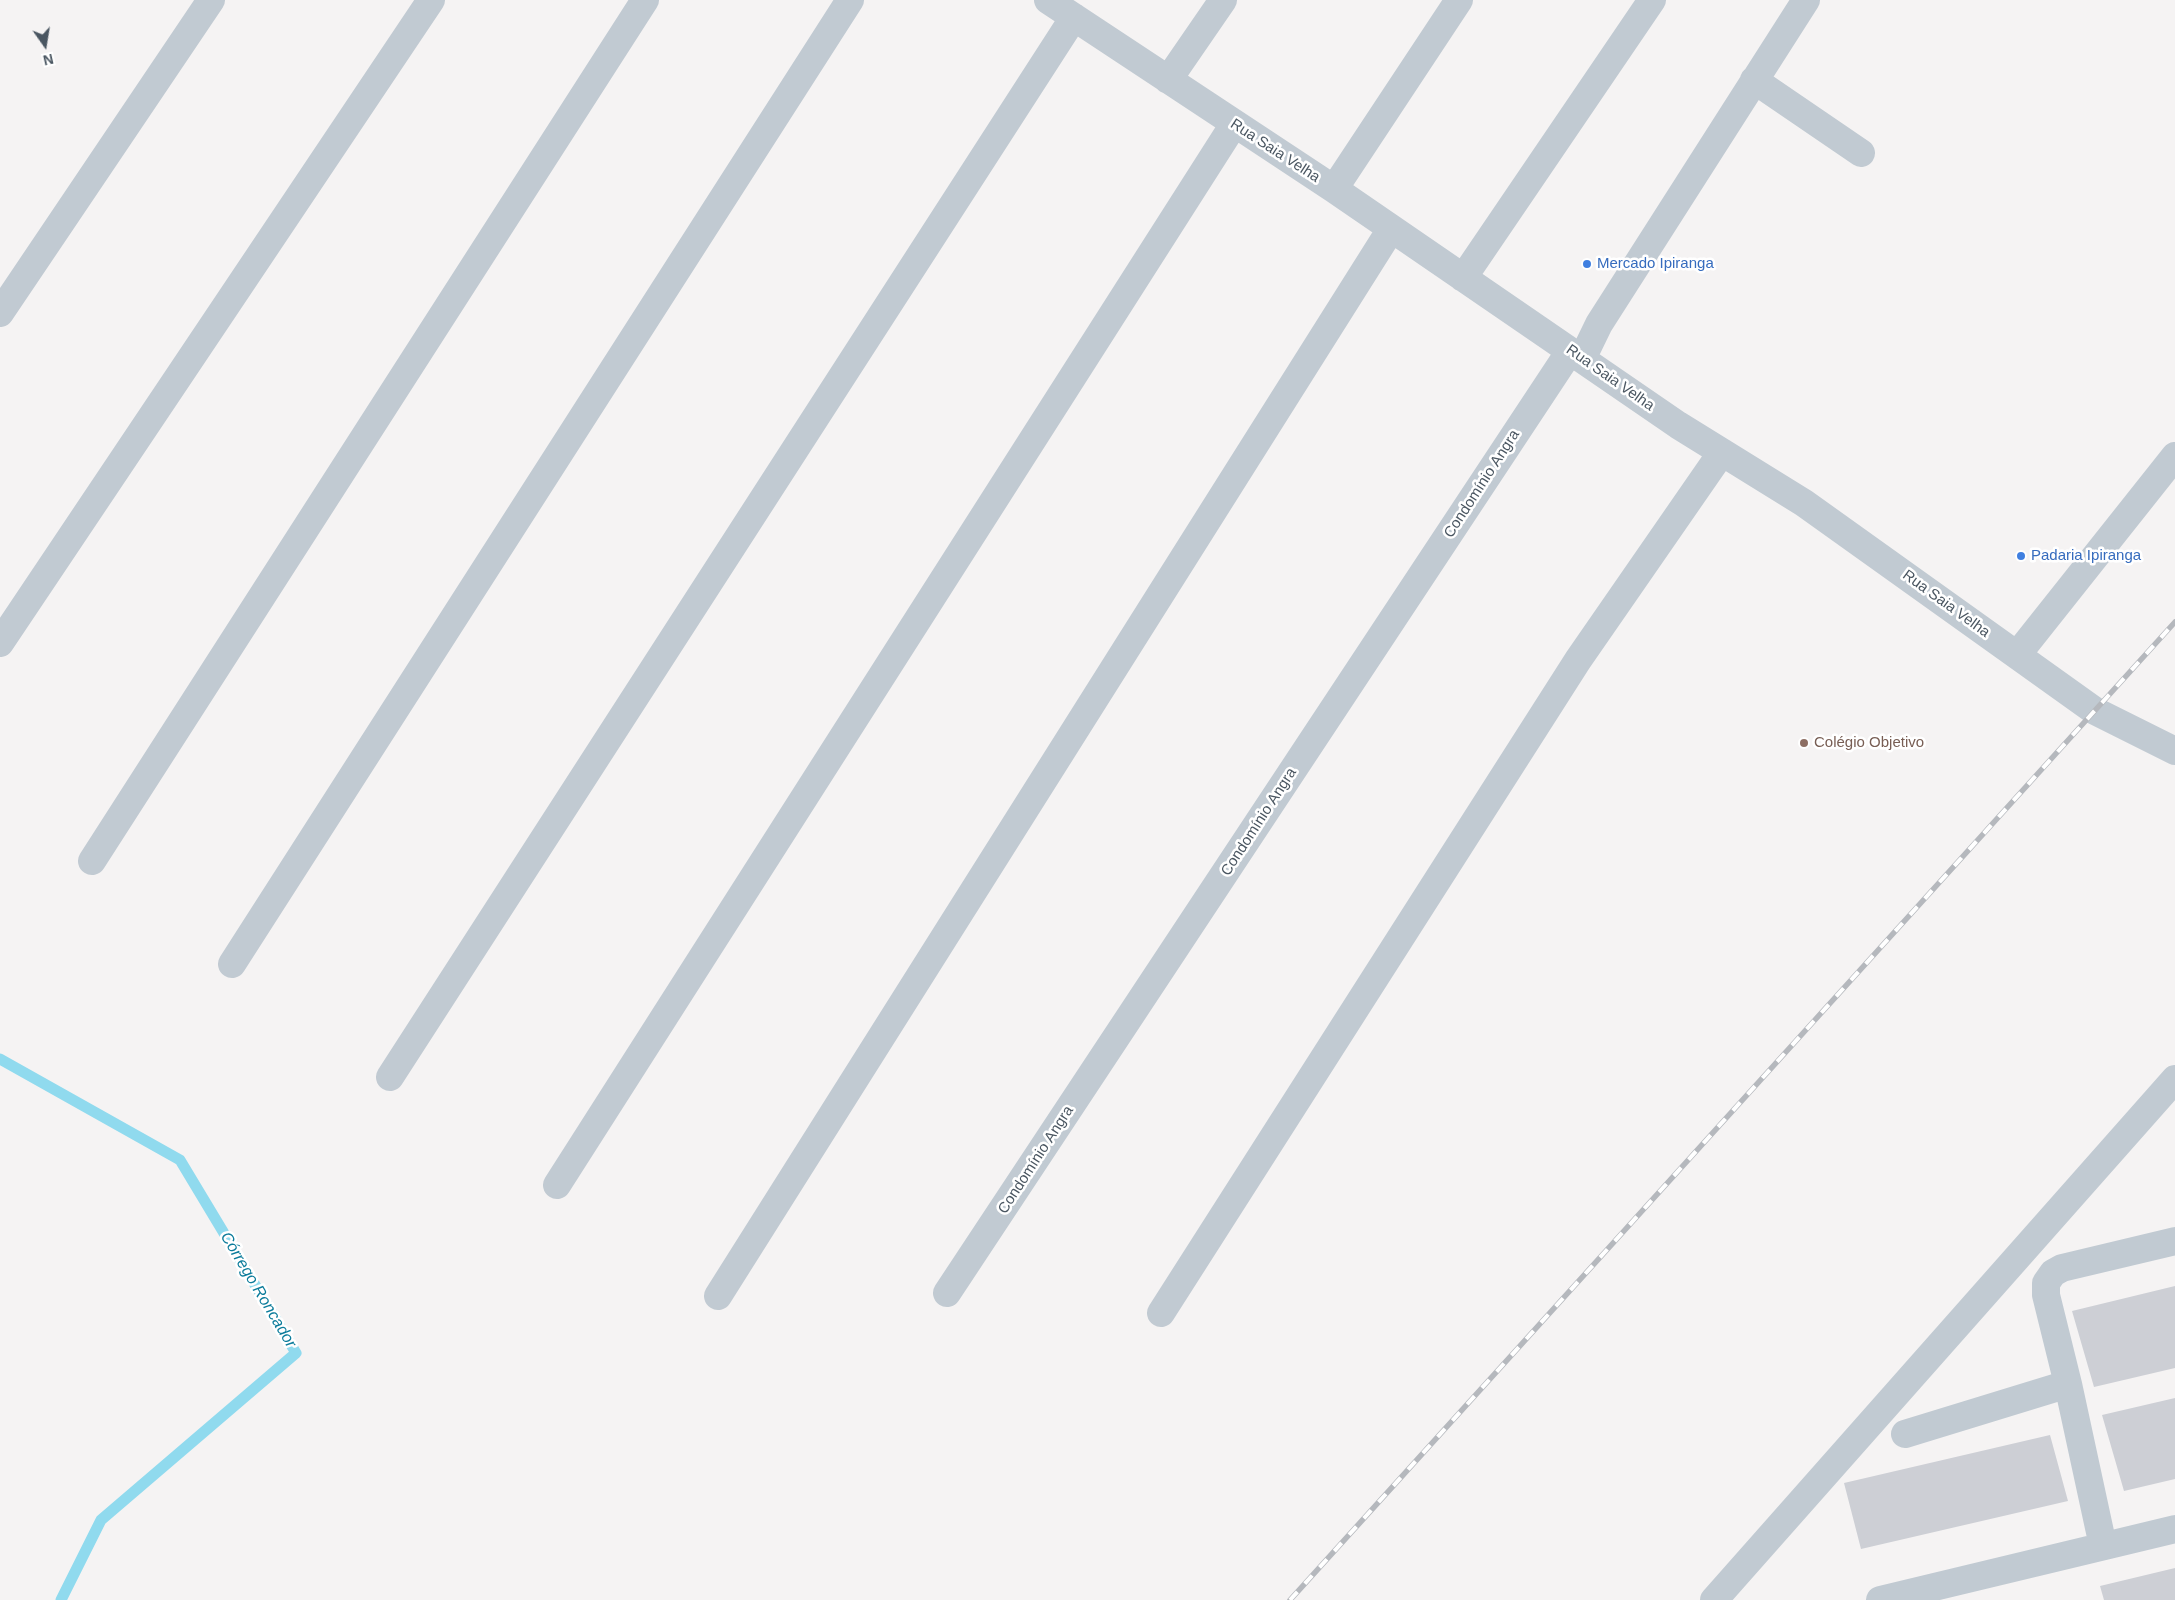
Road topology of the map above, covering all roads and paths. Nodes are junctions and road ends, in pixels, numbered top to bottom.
1 (211, 0) edge
2 (431, 0) edge
3 (645, 0) edge
4 (850, 0) edge
5 (1048, 0) edge
6 (1223, 0) edge
7 (1459, 0) edge
8 (1652, 0) edge
9 (1806, 0) edge
10 (1074, 17) junction
11 (1168, 80) junction
12 (1754, 80) junction
13 (1234, 124) junction
14 (1861, 153) dead end
15 (1334, 189) junction
16 (1391, 229) junction
17 (1463, 278) junction
18 (0, 314) edge
19 (1576, 355) junction
20 (1722, 452) junction
21 (2175, 456) edge
22 (0, 644) edge
23 (2017, 655) junction
24 (2175, 751) edge
25 (92, 861) dead end
26 (232, 964) dead end
27 (390, 1077) dead end
28 (2175, 1079) edge
29 (557, 1185) dead end
30 (2175, 1240) edge
31 (947, 1293) dead end
32 (718, 1296) dead end
33 (1161, 1313) dead end
34 (2068, 1384) junction
35 (1904, 1434) dead end
36 (2175, 1529) edge
37 (2103, 1546) junction
38 (1714, 1600) edge
39 (1880, 1600) edge

1 - 18 street
2 - 22 street
3 - 25 street
4 - 26 street
5 - 10 street, Rua Saia Velha
6 - 11 street
7 - 15 street
8 - 17 street
9 - 12 street, Condomínio Angra
10 - 11 street, Rua Saia Velha
10 - 27 street
11 - 13 street, Rua Saia Velha
12 - 14 street
12 - 19 street, Condomínio Angra
13 - 15 street, Rua Saia Velha
13 - 29 street
15 - 16 street, Rua Saia Velha
16 - 17 street, Rua Saia Velha
16 - 32 street
17 - 19 street, Rua Saia Velha
19 - 20 street, Rua Saia Velha
19 - 31 street, Condomínio Angra
20 - 23 street, Rua Saia Velha
20 - 33 street
21 - 23 street
23 - 24 street, Rua Saia Velha
28 - 38 street
30 - 34 street
34 - 35 street
34 - 37 street
36 - 37 street
37 - 39 street

